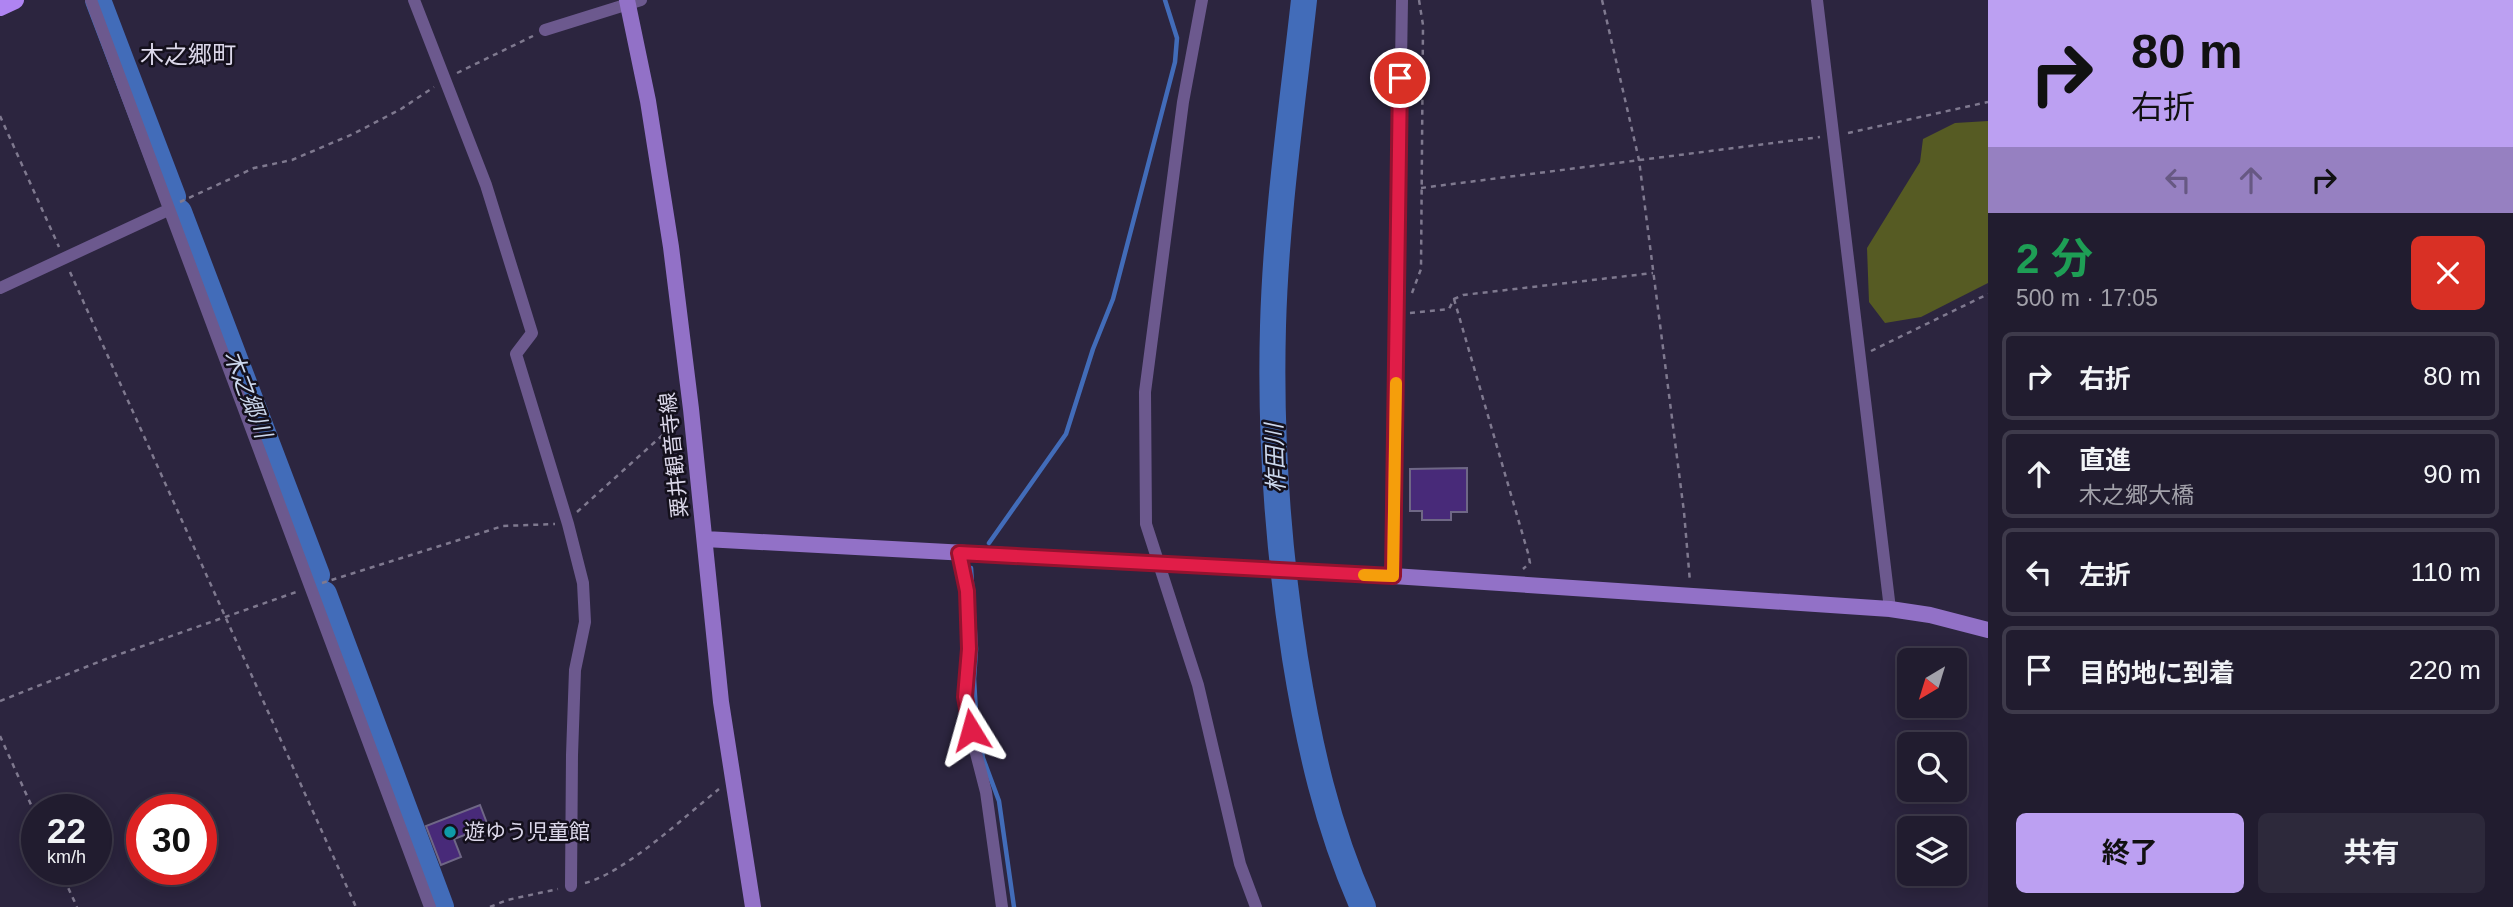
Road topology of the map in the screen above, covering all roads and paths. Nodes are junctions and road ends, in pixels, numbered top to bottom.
1 (15, 0) edge
2 (91, 0) edge
3 (414, 0) edge
4 (1202, 0) edge
5 (1402, 0) edge
6 (1419, 0) edge
7 (1602, 0) edge
8 (1817, 0) edge
9 (632, 2) edge
10 (0, 7) edge
11 (545, 30) joint
12 (445, 79) junction
13 (1988, 102) edge
14 (0, 116) edge
15 (1834, 136) junction
16 (1639, 160) junction
17 (1421, 188) junction
18 (168, 210) junction
19 (64, 258) junction
20 (1653, 273) junction
21 (0, 288) edge
22 (1988, 295) edge
23 (1410, 297) dead end
24 (1454, 299) junction
25 (1410, 305) dead end
26 (1859, 356) junction
27 (691, 410) junction
28 (568, 524) junction
29 (705, 539) junction
30 (959, 553) junction
31 (1159, 564) junction
32 (1520, 572) dead end
33 (1393, 576) junction
34 (311, 587) junction
35 (1691, 596) junction
36 (1890, 609) junction
37 (224, 618) junction
38 (1988, 631) edge
39 (0, 701) edge
40 (0, 737) edge
41 (733, 778) junction
42 (26, 794) edge
43 (67, 885) edge
44 (571, 886) junction
45 (77, 907) edge
46 (356, 907) edge
47 (430, 907) edge
48 (489, 907) edge
49 (752, 907) edge
50 (1002, 907) edge
51 (1255, 907) edge

1 - 10 main road
2 - 18 street
3 - 12 street
4 - 31 street
5 - 33 street
6 - 17 path
7 - 16 path
8 - 15 street
9 - 11 street
9 - 27 street, 粟井観音寺線
11 - 12 path
12 - 18 path
12 - 28 street
13 - 15 path
14 - 19 path
15 - 16 path
15 - 26 street
16 - 17 path
16 - 20 path
17 - 23 path
18 - 19 street
18 - 34 street
19 - 21 street
19 - 37 path
20 - 24 path
20 - 35 path
22 - 26 path
24 - 25 path
24 - 32 path
26 - 36 street
27 - 28 path
27 - 29 street, 粟井観音寺線
28 - 34 path
28 - 44 street
29 - 30 street
29 - 41 street, 粟井観音寺線
30 - 31 street
30 - 50 street
31 - 33 street
31 - 51 street
33 - 35 street
34 - 37 path
34 - 47 street
35 - 36 street
36 - 38 street
37 - 39 path
37 - 46 path
40 - 42 path
41 - 44 path
41 - 49 street, 粟井観音寺線
43 - 45 path
44 - 48 path

